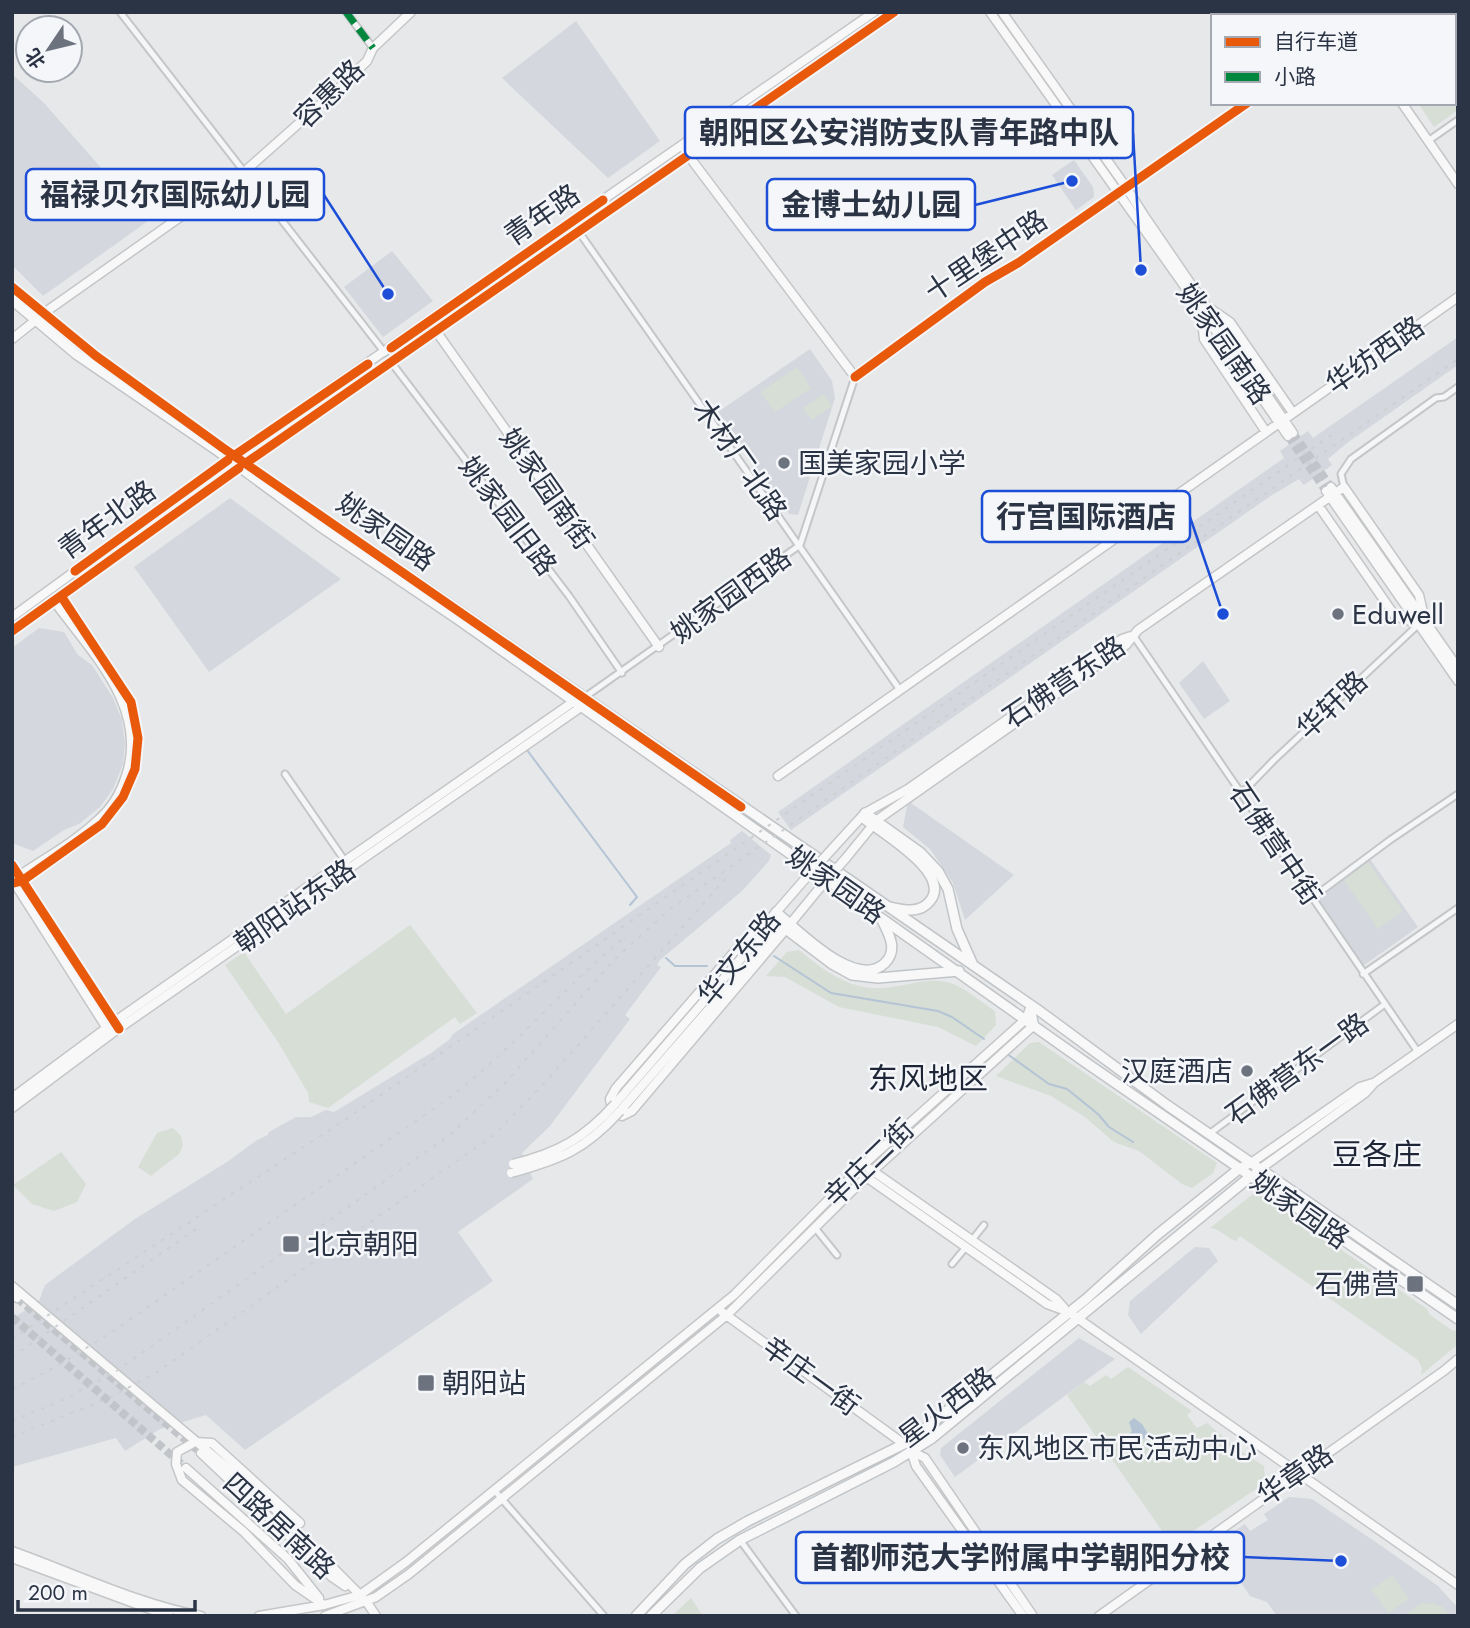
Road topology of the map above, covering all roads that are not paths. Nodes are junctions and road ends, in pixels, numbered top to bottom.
1 (120, 12) edge
2 (346, 12) edge
3 (411, 12) edge
4 (874, 12) edge
5 (894, 12) edge
6 (990, 12) edge
7 (1002, 12) edge
8 (373, 48) junction
9 (1244, 105) edge
10 (1403, 105) edge
11 (1458, 120) edge
12 (1428, 141) junction
13 (681, 146) junction
14 (688, 155) junction
15 (244, 172) junction
16 (1458, 184) edge
17 (1123, 189) junction
18 (579, 232) junction
19 (12, 286) edge
20 (1458, 297) edge
21 (12, 300) edge
22 (1203, 307) junction
23 (40, 317) junction
24 (436, 331) junction
25 (12, 339) edge
26 (385, 353) junction
27 (391, 362) junction
28 (855, 377) junction
29 (1458, 387) edge
30 (1293, 413) junction
31 (1266, 432) junction
32 (1290, 434) tunnel mouth
33 (231, 458) junction
34 (243, 466) junction
35 (203, 478) junction
36 (1344, 487) junction
37 (210, 489) junction
38 (1329, 489) tunnel mouth
39 (1318, 505) junction
40 (800, 545) junction
41 (58, 599) junction
42 (12, 617) edge
43 (1422, 622) junction
44 (12, 631) edge
45 (1133, 635) junction
46 (659, 647) junction
47 (1458, 668) edge
48 (622, 673) junction
49 (1458, 681) edge
50 (900, 690) junction
51 (585, 697) junction
52 (577, 705) junction
53 (285, 774) dead end
54 (778, 776) dead end
55 (1242, 793) junction
56 (1458, 794) edge
57 (864, 815) junction
58 (875, 823) junction
59 (348, 865) junction
60 (12, 866) edge
61 (16, 880) edge
62 (1312, 898) junction
63 (886, 906) junction
64 (1458, 908) edge
65 (774, 915) junction
66 (880, 917) junction
67 (788, 926) junction
68 (974, 966) junction
69 (959, 971) junction
70 (1363, 974) junction
71 (1385, 1004) junction
72 (1031, 1006) junction
73 (1030, 1022) junction
74 (1458, 1024) edge
75 (113, 1029) junction
76 (1418, 1052) junction
77 (12, 1098) edge
78 (618, 1107) junction
79 (12, 1108) edge
80 (1209, 1133) junction
81 (1255, 1166) junction
82 (860, 1168) junction
83 (1240, 1168) junction
84 (512, 1169) dead end
85 (869, 1174) junction
86 (1251, 1176) junction
87 (984, 1224) dead end
88 (816, 1229) junction
89 (972, 1240) junction
90 (966, 1247) junction
91 (837, 1255) dead end
92 (952, 1264) dead end
93 (12, 1286) edge
94 (1458, 1305) edge
95 (717, 1309) junction
96 (1069, 1312) junction
97 (727, 1315) junction
98 (1458, 1319) edge
99 (1079, 1320) junction
100 (1458, 1359) edge
101 (904, 1444) junction
102 (911, 1451) junction
103 (201, 1453) tunnel mouth
104 (186, 1468) tunnel mouth
105 (1298, 1473) junction
106 (494, 1490) junction
107 (502, 1499) junction
108 (300, 1523) dead end
109 (740, 1540) junction
110 (12, 1551) edge
111 (12, 1558) edge
112 (1458, 1586) edge
113 (363, 1598) junction
114 (324, 1605) junction
115 (263, 1615) edge
116 (331, 1615) edge
117 (169, 1616) edge
118 (201, 1616) edge
119 (376, 1616) edge
120 (604, 1616) edge
121 (636, 1616) edge
122 (651, 1616) edge
123 (796, 1616) edge
124 (1023, 1616) edge
125 (1033, 1616) edge
126 (1099, 1616) edge

1 - 15 street
2 - 8 street
3 - 8 main road, 容惠路
4 - 13 main road, 青年路
5 - 14 main road, 青年路
6 - 17 main road, 姚家园南路
7 - 17 main road, 姚家园南路
8 - 15 main road, 容惠路
9 - 17 main road, 十里堡中路
10 - 12 main road
11 - 12 street
12 - 16 main road
13 - 14 main road
13 - 26 main road, 青年路
14 - 18 main road, 青年路
14 - 28 main road
15 - 23 main road, 容惠路
15 - 26 street
17 - 22 main road, 姚家园南路
17 - 28 main road, 十里堡中路
18 - 24 main road, 青年路
18 - 40 street, 木材厂北路
19 - 23 main road, 姚家园路
20 - 30 main road, 华纺西路
21 - 23 main road, 姚家园路
22 - 30 main road
22 - 31 main road
22 - 32 main road, 姚家园南路
23 - 25 main road, 容惠路
23 - 33 main road, 姚家园路
24 - 27 main road, 青年路
24 - 46 main road, 姚家园南街
26 - 33 main road, 青年路
27 - 34 main road, 青年路
27 - 48 street, 姚家园旧路
28 - 40 street, 姚家园西路
29 - 36 street
30 - 31 main road, 华纺西路
31 - 50 main road, 华纺西路
33 - 34 main road, 姚家园路
33 - 35 main road, 青年北路
34 - 37 main road, 青年北路
34 - 51 main road, 姚家园路
34 - 52 main road, 姚家园路
35 - 37 main road
35 - 42 main road, 青年北路
36 - 39 main road
36 - 43 main road
37 - 41 main road, 青年北路
38 - 43 main road
39 - 43 main road
39 - 45 main road
40 - 46 street, 姚家园西路
40 - 50 street, 木材厂北路
41 - 44 main road, 青年北路
41 - 61 main road
43 - 47 main road
43 - 49 main road
43 - 55 street, 华轩路
45 - 55 street, 石佛营中街
45 - 57 main road, 石佛营东路
45 - 58 main road, 石佛营东路
46 - 48 street, 姚家园西路
48 - 51 street, 姚家园西路
50 - 54 main road, 华纺西路
51 - 63 main road, 姚家园路
52 - 59 main road, 朝阳站东路
52 - 66 main road, 姚家园路
53 - 59 street
55 - 62 street, 石佛营中街
56 - 62 street
57 - 58 main road
57 - 65 main road, 华文东路, bridge
58 - 63 main road
58 - 67 main road, 华文东路, bridge
58 - 68 main road
59 - 75 main road, 朝阳站东路
60 - 61 main road
61 - 75 main road
62 - 70 street, 石佛营中街
63 - 68 main road, 姚家园路
64 - 70 street
65 - 67 main road
65 - 67 main road
65 - 78 main road, 华文东路
66 - 67 main road
66 - 69 main road, 姚家园路
67 - 69 main road
67 - 78 main road, 华文东路
68 - 72 main road, 姚家园路
69 - 73 main road, 姚家园路
70 - 71 street, 石佛营中街
71 - 76 street, 石佛营中街
71 - 80 street, 石佛营东一路
72 - 73 main road
72 - 80 main road, 姚家园路
73 - 82 main road, 辛庄二街
73 - 83 main road, 姚家园路
73 - 85 main road, 辛庄二街
74 - 76 main road
75 - 77 main road, 朝阳站东路
75 - 79 main road, 朝阳站东路
76 - 81 main road
78 - 84 main road, bridge
80 - 81 main road, 姚家园路
81 - 83 main road
81 - 86 main road
81 - 94 main road, 姚家园路
82 - 85 main road
82 - 95 main road, 辛庄二街
83 - 86 main road, 姚家园路
83 - 96 main road, 星火西路
85 - 88 main road, 辛庄二街
85 - 89 main road
85 - 90 main road
86 - 98 main road, 姚家园路
86 - 99 main road, 星火西路
87 - 89 street
88 - 91 street
88 - 97 main road, 辛庄二街
89 - 96 main road
90 - 92 street
90 - 96 main road
93 - 113 main road
95 - 97 main road, 辛庄一街
95 - 106 main road, 辛庄二街
96 - 99 main road
96 - 101 main road, 星火西路
97 - 101 main road, 辛庄一街
97 - 107 main road, 辛庄二街
99 - 102 main road, 星火西路
99 - 105 main road
100 - 105 main road, 华章路
101 - 102 street
101 - 121 main road, 星火西路
102 - 109 main road, 星火西路
102 - 124 main road
102 - 125 main road
103 - 113 main road, 四路居南路
104 - 114 main road
105 - 112 main road
105 - 126 main road, 华章路
106 - 107 street
106 - 113 main road, 辛庄二街
107 - 113 main road, 辛庄二街
107 - 120 street
108 - 114 main road
109 - 122 main road, 星火西路
109 - 123 street
110 - 118 main road
111 - 117 main road
113 - 114 main road
113 - 116 main road
113 - 119 main road
114 - 115 main road
114 - 116 main road

